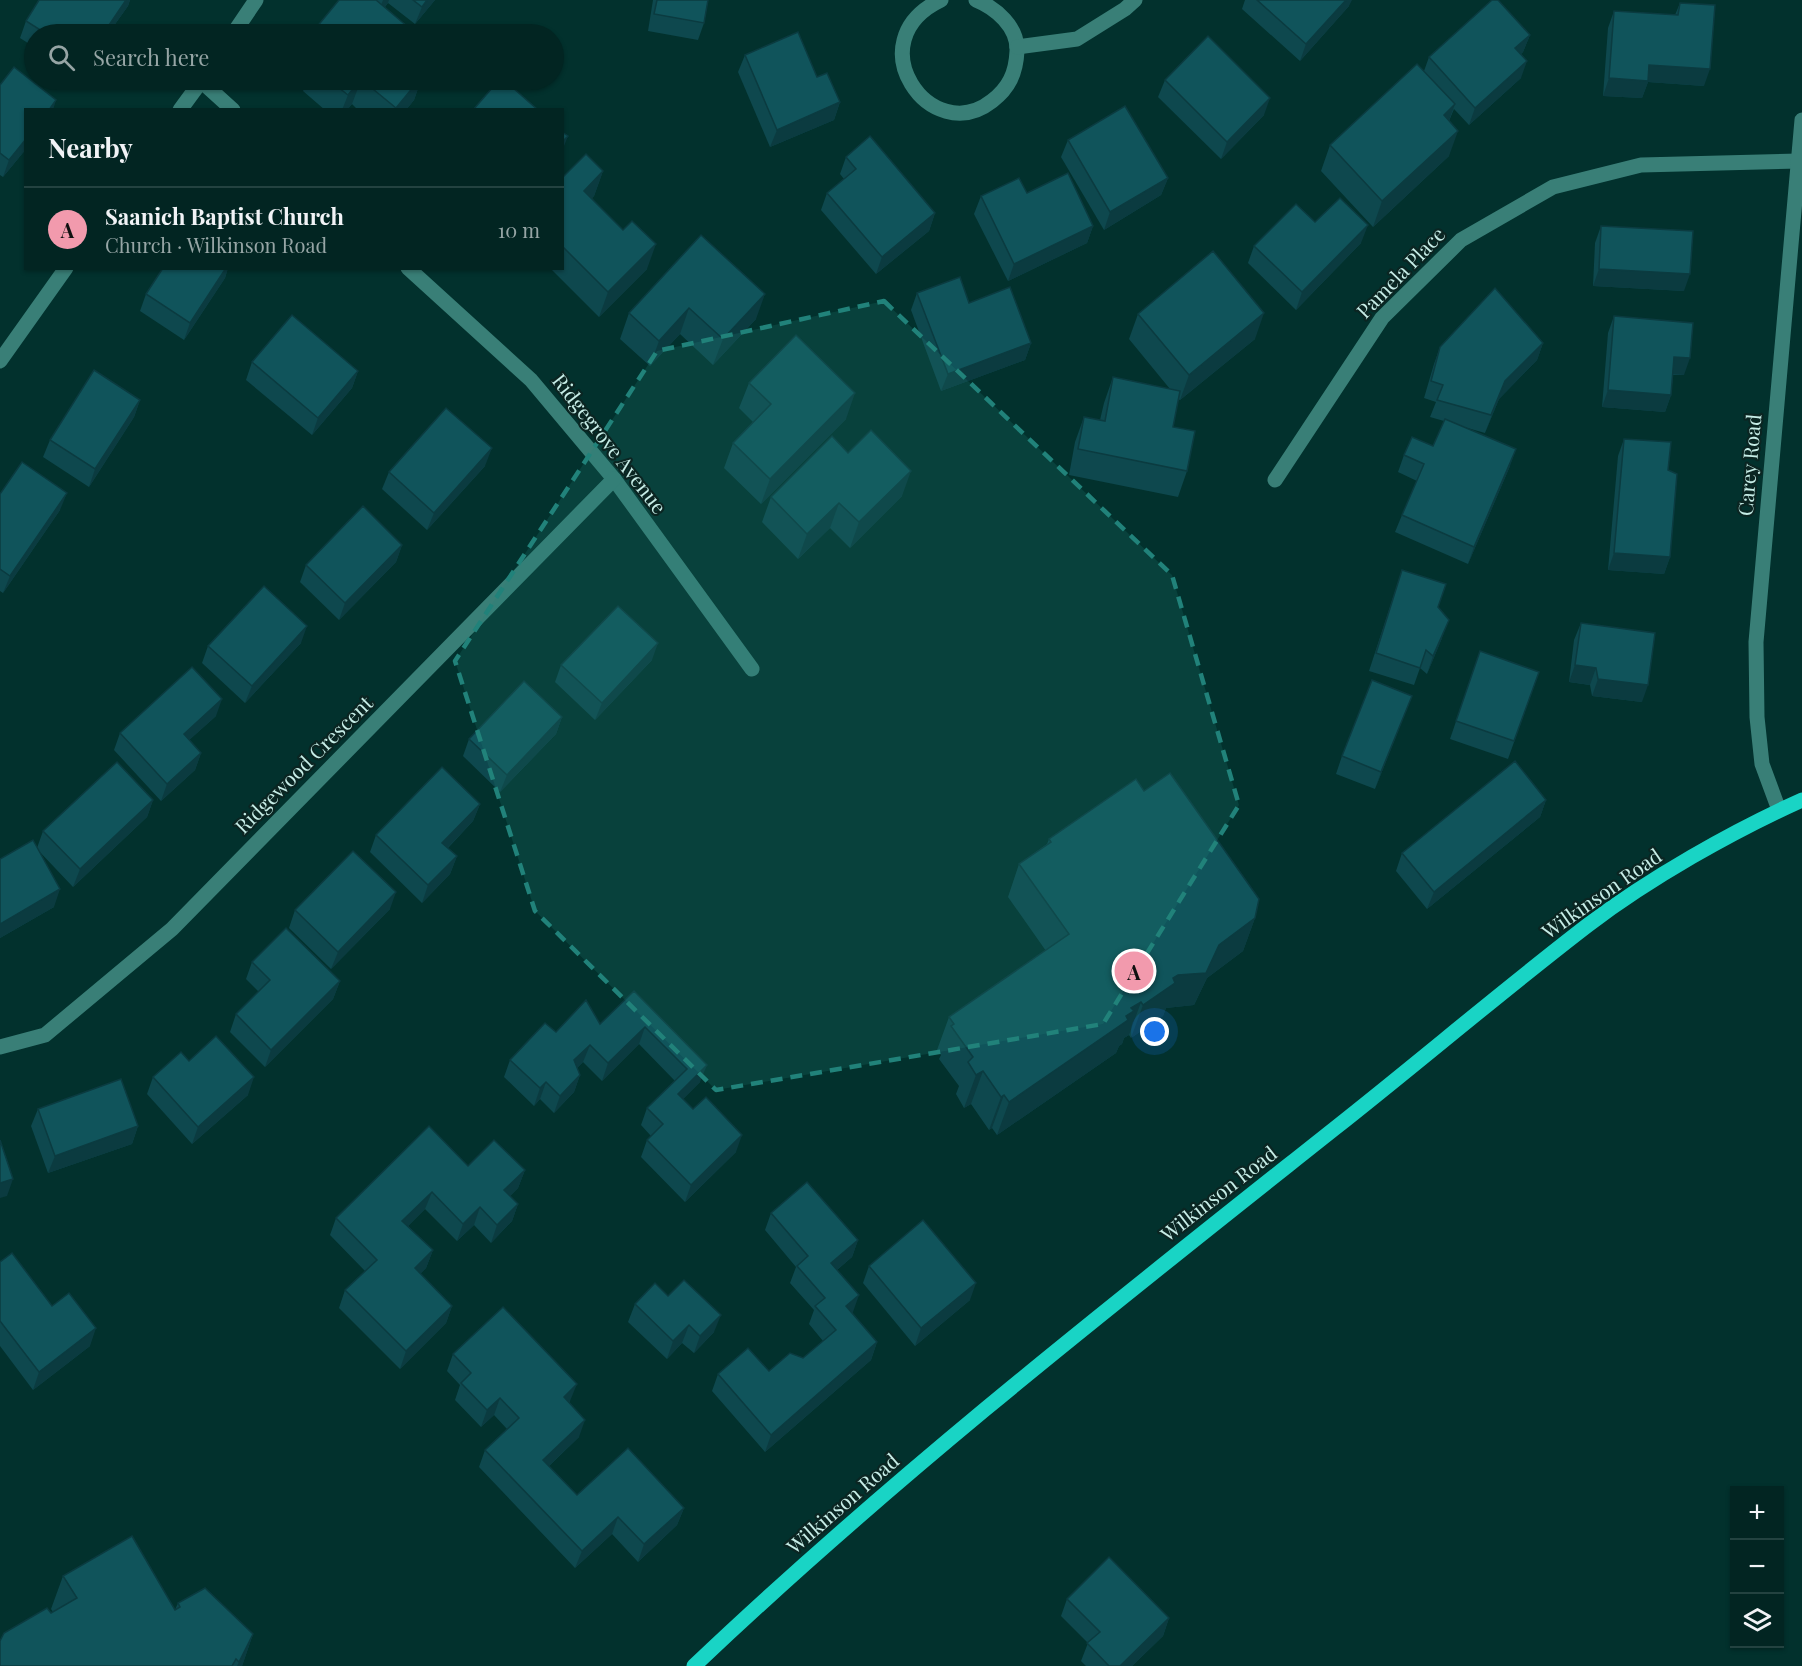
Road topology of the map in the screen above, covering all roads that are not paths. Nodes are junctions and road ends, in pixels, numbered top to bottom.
1 (256, 0) edge
2 (941, 0) edge
3 (976, 0) edge
4 (1135, 0) edge
5 (240, 24) edge
6 (1017, 47) junction
7 (194, 90) edge
8 (212, 90) edge
9 (181, 108) edge
10 (231, 108) edge
11 (1802, 120) edge
12 (1799, 161) junction
13 (1799, 203) edge
14 (65, 270) edge
15 (410, 270) edge
16 (0, 361) edge
17 (615, 479) junction
18 (1275, 480) dead end
19 (752, 669) dead end
20 (1802, 800) edge
21 (1779, 810) junction
22 (0, 1047) edge
23 (694, 1666) edge

1 - 5 street
2 - 6 street
3 - 6 street
4 - 6 street
7 - 9 street
8 - 10 street
11 - 12 street, Carey Road
12 - 13 street, Carey Road
12 - 18 street, Pamela Place
13 - 21 street, Carey Road
14 - 16 street
15 - 17 street, Ridgegrove Avenue
17 - 19 street, Ridgegrove Avenue
17 - 22 street, Ridgewood Crescent
20 - 21 main road, Wilkinson Road
21 - 23 main road, Wilkinson Road

